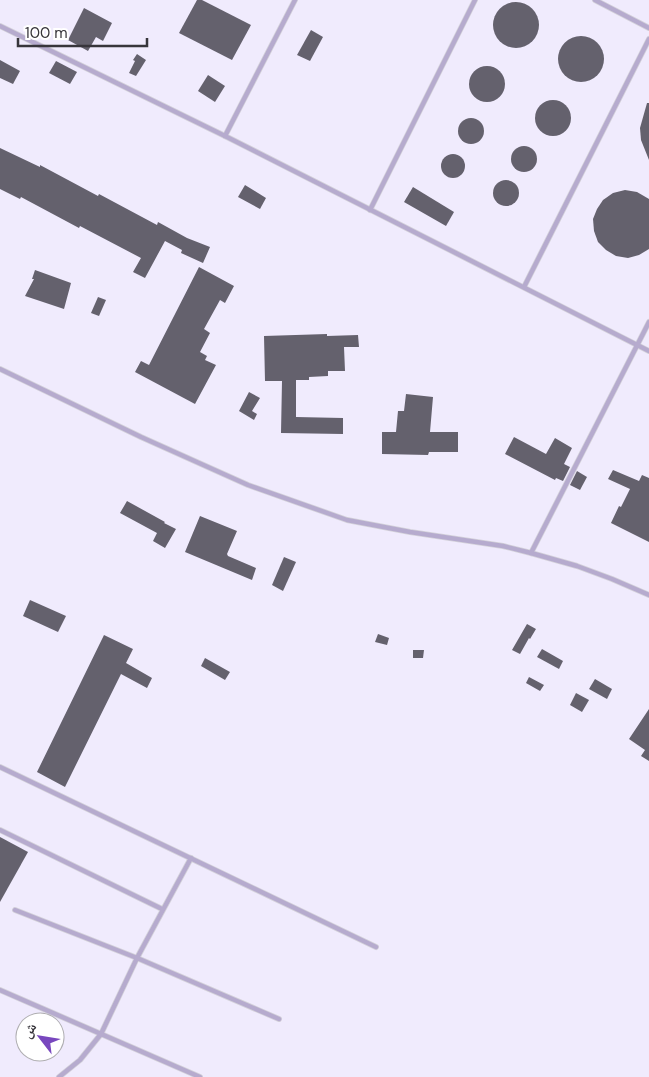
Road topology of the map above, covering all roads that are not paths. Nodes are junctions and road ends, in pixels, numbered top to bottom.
1 (295, 0) edge
2 (475, 0) edge
3 (595, 0) edge
4 (0, 26) edge
5 (649, 28) edge
6 (649, 39) edge
7 (225, 136) junction
8 (370, 210) junction
9 (524, 287) junction
10 (649, 322) edge
11 (637, 344) junction
12 (649, 351) edge
13 (0, 369) edge
14 (530, 553) junction
15 (649, 595) edge
16 (0, 767) edge
17 (0, 830) edge
18 (191, 858) junction
19 (162, 909) junction
20 (15, 910) dead end
21 (376, 947) dead end
22 (136, 958) junction
23 (0, 990) edge
24 (279, 1018) dead end
25 (101, 1034) junction
26 (58, 1077) edge
27 (200, 1077) edge

1 - 7 lane
2 - 8 lane
3 - 5 lane
4 - 7 lane
6 - 9 lane
7 - 8 lane
8 - 9 lane
9 - 11 lane
10 - 11 lane
11 - 12 lane
11 - 14 lane
13 - 14 lane
14 - 15 lane
16 - 18 lane
17 - 19 lane
18 - 19 lane
18 - 21 lane
19 - 22 lane
20 - 22 lane
22 - 24 lane
22 - 25 lane
23 - 25 lane
25 - 26 lane
25 - 27 lane

